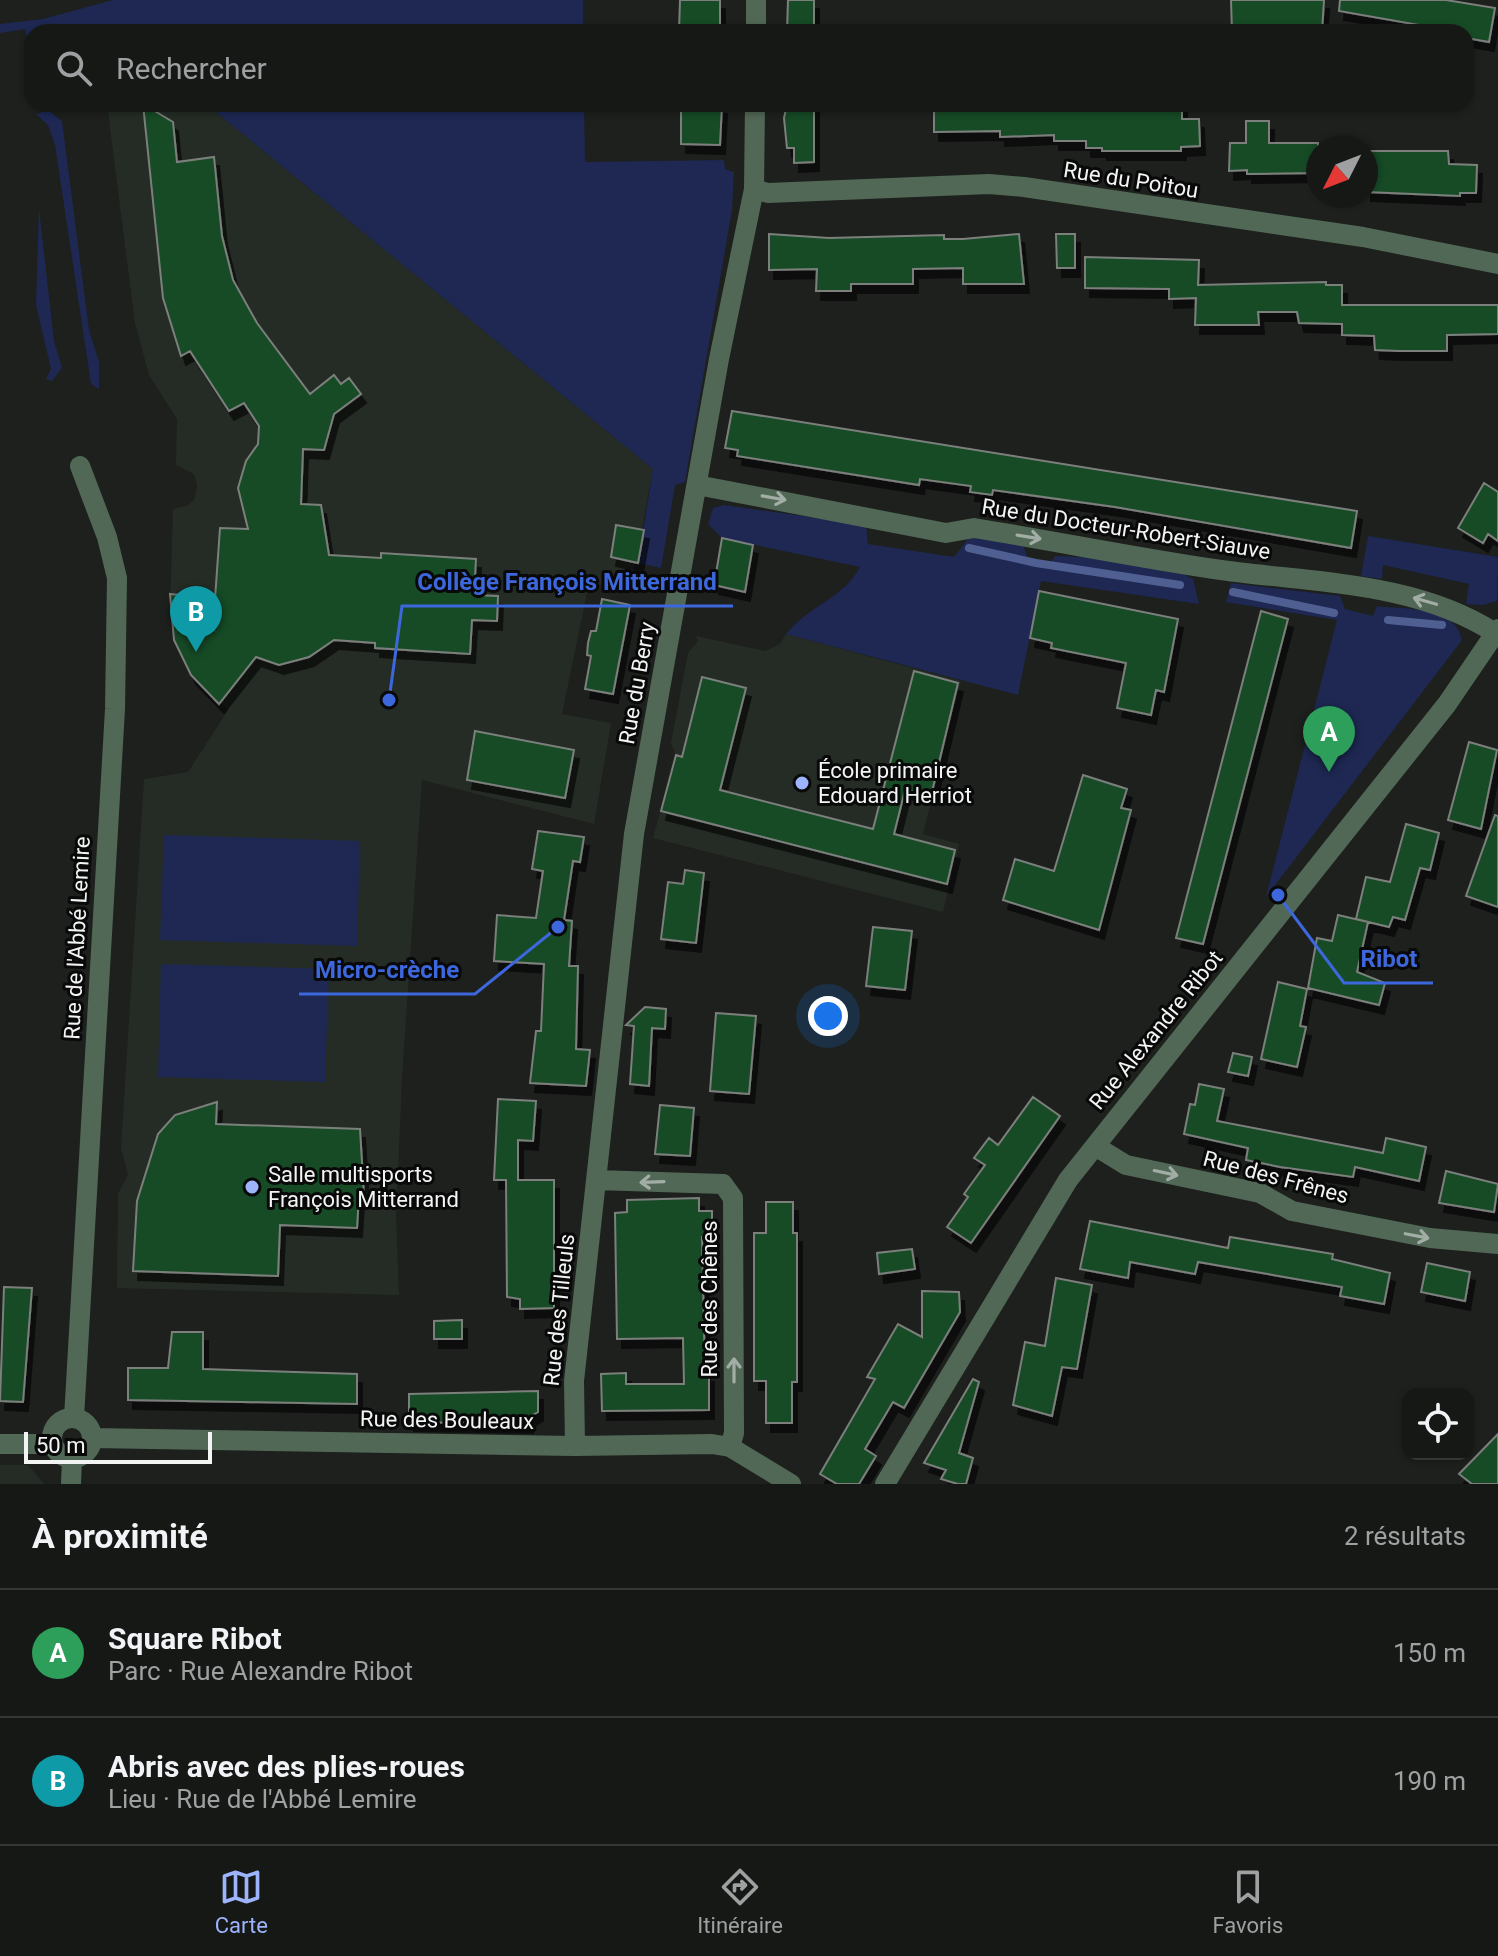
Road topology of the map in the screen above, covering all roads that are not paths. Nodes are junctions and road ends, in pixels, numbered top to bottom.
1 (756, 0) edge
2 (756, 24) edge
3 (755, 112) edge
4 (754, 189) junction
5 (1498, 264) edge
6 (80, 466) dead end
7 (697, 485) junction
8 (1497, 631) edge
9 (1095, 1146) junction
10 (596, 1180) junction
11 (1498, 1244) edge
12 (74, 1418) junction
13 (92, 1438) junction
14 (0, 1444) edge
15 (53, 1444) junction
16 (575, 1446) junction
17 (730, 1447) junction
18 (72, 1458) junction
19 (71, 1484) edge
20 (791, 1484) edge
21 (885, 1484) edge

1 - 2 street
3 - 4 street, Rue du Berry
4 - 5 street, Rue du Poitou
4 - 7 street, Rue du Berry
6 - 12 street, Rue de l'Abbé Lemire
7 - 8 street, Rue du Docteur-Robert-Siauve
7 - 10 street, Rue du Berry
8 - 9 street, Rue Alexandre Ribot
9 -> 11 street, Rue des Frênes
9 - 21 street, Rue Alexandre Ribot
10 - 16 street, Rue des Tilleuls
17 -> 10 street, Rue des Chênes
12 - 13 street
12 - 15 street
13 - 16 street, Rue des Bouleaux
13 - 18 street
14 - 15 street
15 - 18 street
16 - 17 street, Rue des Bouleaux
17 - 20 street, Rue des Bouleaux
18 - 19 street

